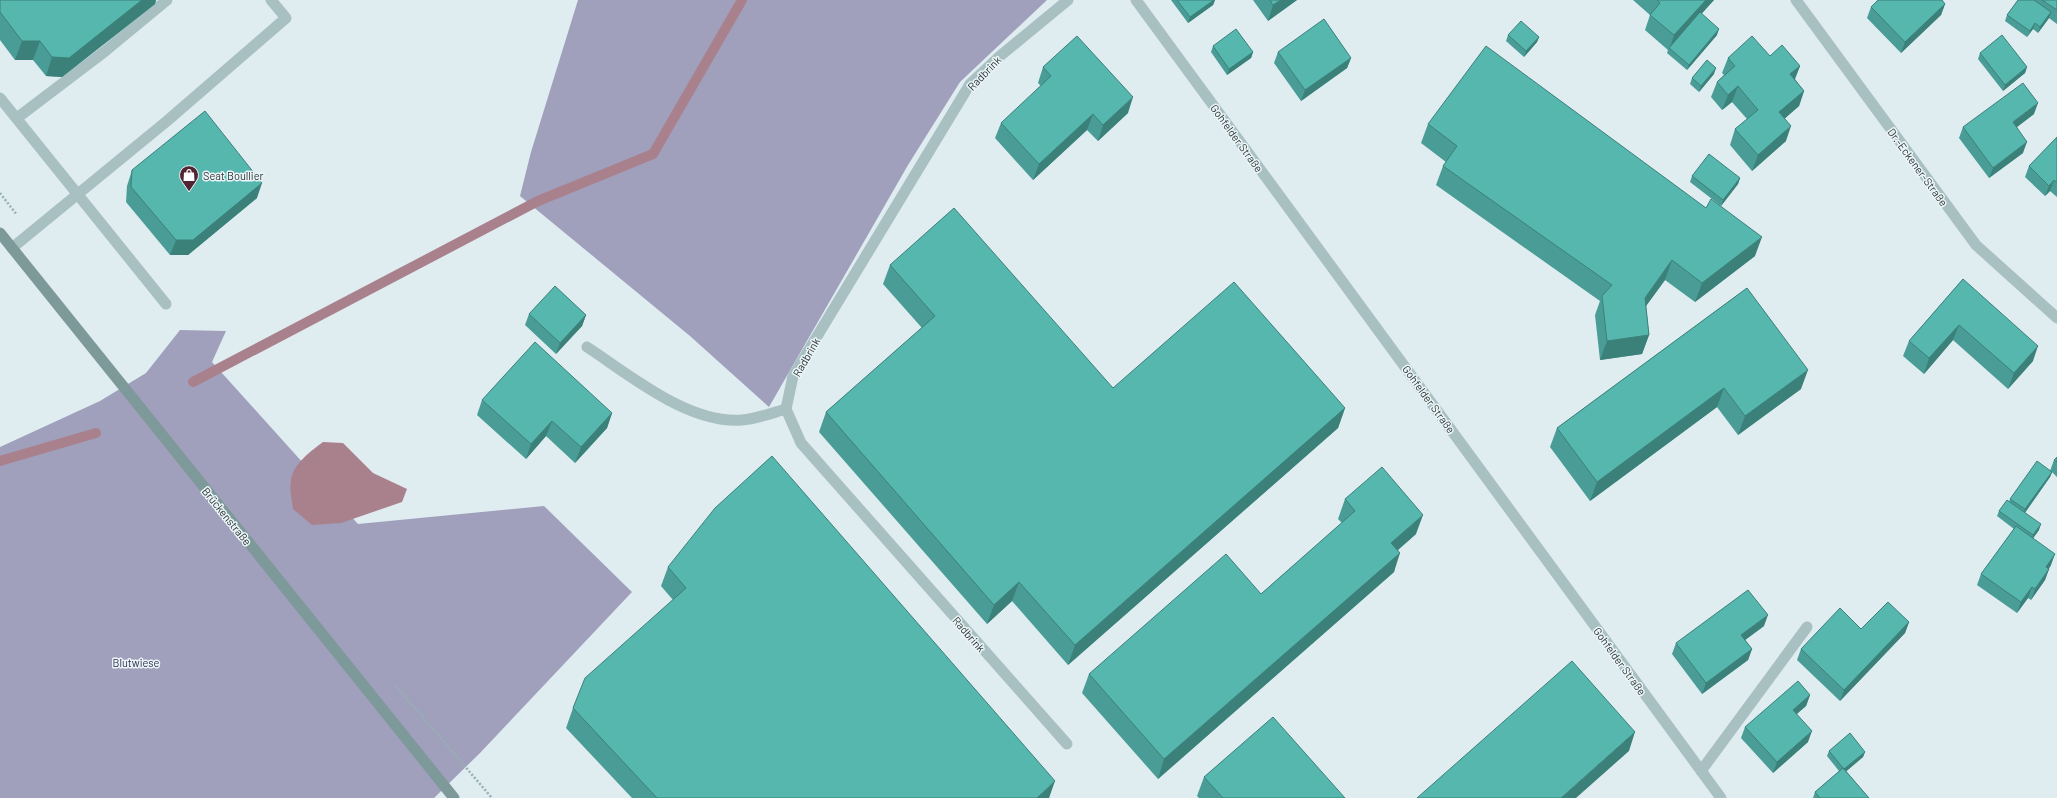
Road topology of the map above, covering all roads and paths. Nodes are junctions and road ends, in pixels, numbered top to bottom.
1 (167, 0) edge
2 (270, 0) edge
3 (1068, 0) edge
4 (1136, 0) edge
5 (1796, 0) edge
6 (0, 98) edge
7 (17, 118) junction
8 (78, 194) junction
9 (0, 234) edge
10 (12, 248) junction
11 (166, 304) dead end
12 (2056, 314) edge
13 (587, 347) dead end
14 (786, 409) junction
15 (1807, 627) dead end
16 (1067, 744) dead end
17 (1701, 771) junction
18 (454, 798) edge
19 (1721, 798) edge

1 - 7 street
2 - 8 street
3 - 14 street, Radbrink
4 - 17 street, Gohfelder Straße
5 - 12 street, Dr.-Eckener-Straße
6 - 7 street
7 - 8 street
8 - 10 street
8 - 11 street
9 - 10 main road, Brückenstraße
10 - 18 main road, Brückenstraße
13 - 14 street
14 - 16 street, Radbrink
15 - 17 street
17 - 19 street, Gohfelder Straße

